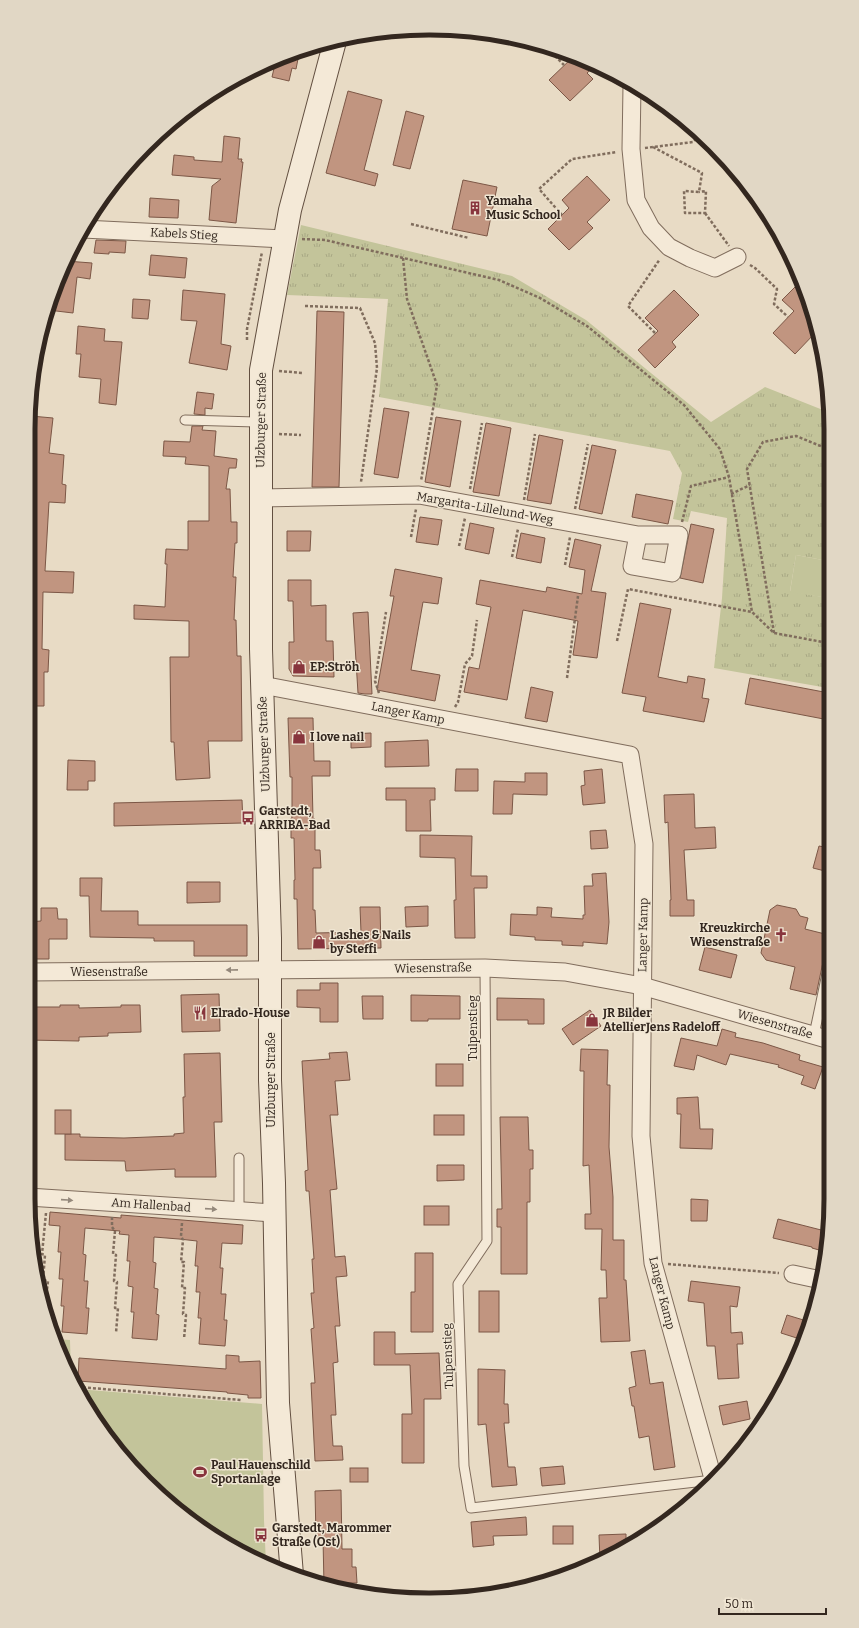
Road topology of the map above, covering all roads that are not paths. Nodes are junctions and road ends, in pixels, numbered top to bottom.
1 (333, 47) edge
2 (632, 91) edge
3 (90, 229) edge
4 (290, 239) junction
5 (737, 257) road end
6 (186, 420) dead end
7 (260, 422) junction
8 (260, 498) junction
9 (638, 535) junction
10 (262, 685) junction
11 (485, 968) junction
12 (270, 970) junction
13 (35, 972) edge
14 (642, 986) junction
15 (824, 988) edge
16 (814, 1035) junction
17 (824, 1038) edge
18 (239, 1158) dead end
19 (35, 1197) edge
20 (239, 1211) junction
21 (274, 1213) junction
22 (793, 1274) road end
23 (815, 1279) edge
24 (712, 1473) edge
25 (703, 1482) edge
26 (291, 1568) edge

1 - 4 main road, Ulzburger Straße
2 - 5 street
3 - 4 street, Kabels Stieg
4 - 7 main road, Ulzburger Straße
6 - 7 lane
7 - 8 main road, Ulzburger Straße
8 - 9 street, Margarita-Lillelund-Weg
8 - 10 main road, Ulzburger Straße
9 - 9 street, Margarita-Lillelund-Weg
10 - 12 main road, Ulzburger Straße
10 - 14 street, Langer Kamp
11 - 12 street, Wiesenstraße
11 - 14 street, Wiesenstraße
11 - 25 lane, Tulpenstieg
12 -> 13 street, Wiesenstraße
12 - 21 main road, Ulzburger Straße
14 - 16 street, Wiesenstraße
14 - 24 street, Langer Kamp
15 - 16 lane
16 - 17 street, Wiesenstraße
18 - 20 lane
19 -> 20 street, Am Hallenbad
20 - 21 street, Am Hallenbad
21 - 26 main road, Ulzburger Straße
22 - 23 street

